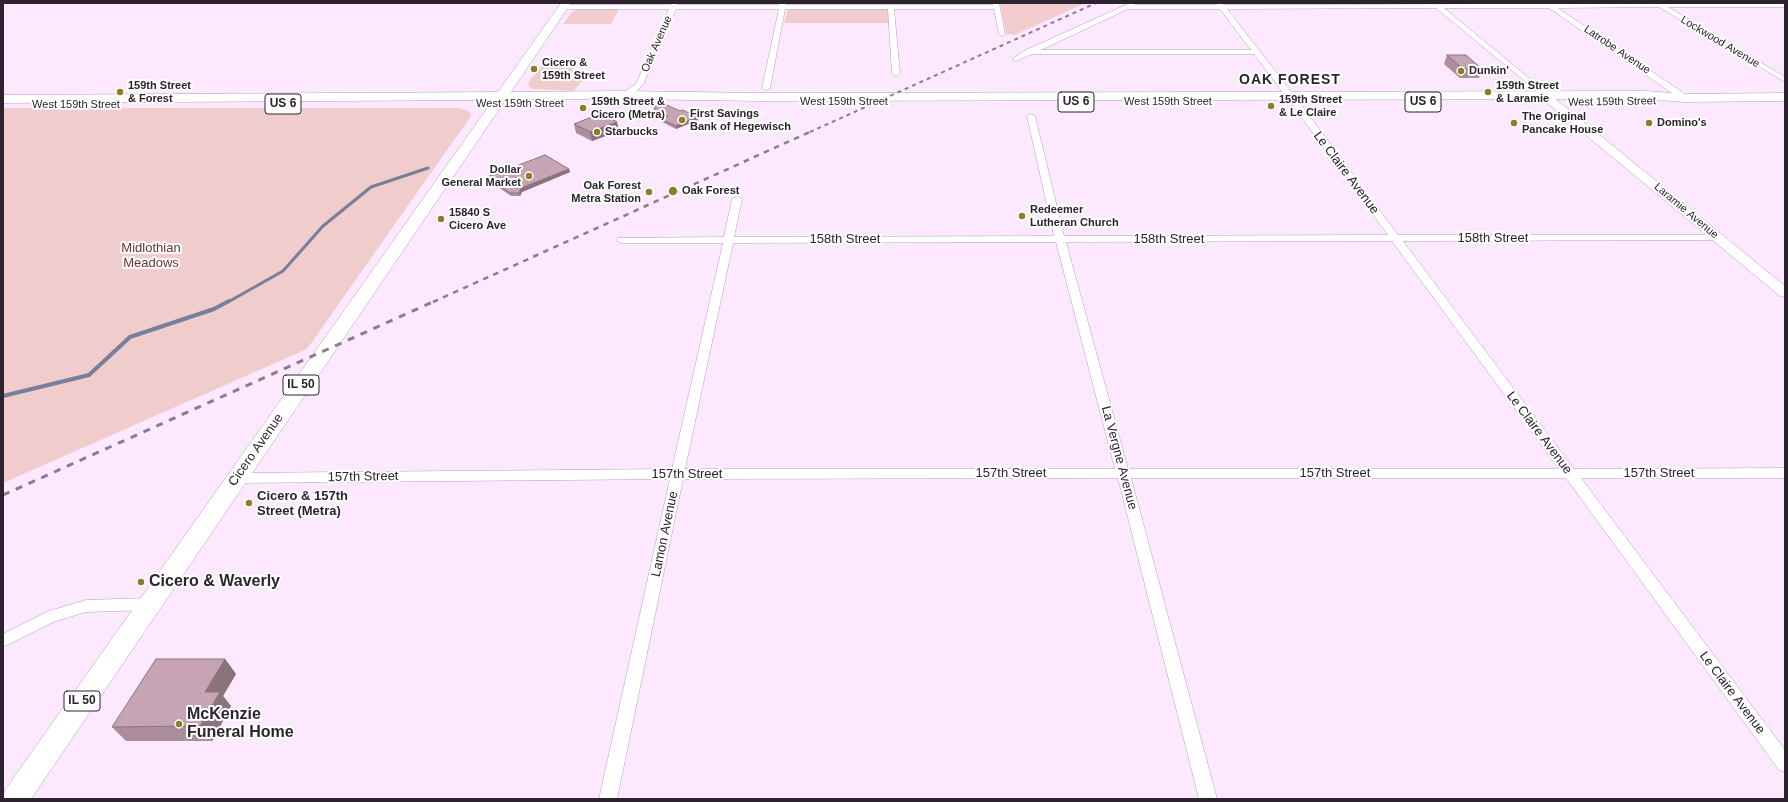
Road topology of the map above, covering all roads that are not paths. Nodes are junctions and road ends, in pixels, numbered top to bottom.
1 (1134, 3) edge
2 (1436, 4) edge
3 (1549, 4) edge
4 (1658, 4) edge
5 (1764, 4) edge
6 (565, 5) edge
7 (674, 5) edge
8 (782, 5) edge
9 (996, 5) edge
10 (1220, 5) edge
11 (1785, 5) edge
12 (891, 7) junction
13 (1126, 7) junction
14 (1779, 12) dead end
15 (1002, 34) dead end
16 (1029, 52) junction
17 (1256, 52) junction
18 (1016, 59) dead end
19 (896, 74) dead end
20 (1520, 74) junction
21 (1785, 80) edge
22 (639, 85) junction
23 (766, 88) dead end
24 (624, 96) junction
25 (645, 96) junction
26 (1292, 98) junction
27 (1685, 98) junction
28 (1785, 98) edge
29 (3, 99) edge
30 (1554, 99) junction
31 (498, 100) junction
32 (3, 105) edge
33 (1031, 116) dead end
34 (737, 199) dead end
35 (1717, 237) junction
36 (1395, 238) junction
37 (729, 239) junction
38 (1060, 239) junction
39 (621, 240) dead end
40 (1785, 293) edge
41 (1785, 472) edge
42 (1123, 473) junction
43 (1569, 473) junction
44 (678, 474) junction
45 (236, 478) junction
46 (149, 604) junction
47 (3, 641) edge
48 (1785, 764) edge
49 (14, 799) edge
50 (608, 799) edge
51 (1208, 799) edge

1 - 13 street
2 - 3 street
2 - 10 street
2 - 20 street, Laramie Avenue
3 - 4 street
3 - 27 street, Latrobe Avenue
4 - 5 street
4 - 21 street, Lockwood Avenue
5 - 11 street
5 - 14 street
6 - 7 street
6 - 31 main road, Cicero Avenue / IL 50
7 - 8 street
7 - 22 street, Oak Avenue
8 - 12 street
8 - 23 street
9 - 12 street
9 - 15 street
10 - 13 street
10 - 17 street, Le Claire Avenue
12 - 19 street
13 - 16 street
16 - 17 street
16 - 18 street
17 - 26 street, Le Claire Avenue
20 - 30 street, Laramie Avenue
20 - 30 street, Laramie Avenue
22 - 24 street, Oak Avenue
22 - 25 street, Oak Avenue
24 - 25 main road, West 159th Street / US 6
24 - 31 main road, West 159th Street / US 6
25 - 26 main road, West 159th Street / US 6
26 - 30 main road, West 159th Street / US 6
26 - 31 main road, West 159th Street / US 6
26 - 36 street, Le Claire Avenue
27 - 28 main road, West 159th Street / US 6
27 - 30 main road, West 159th Street / US 6
29 - 31 main road, West 159th Street / US 6
30 - 35 street, Laramie Avenue
31 - 32 main road, West 159th Street / US 6
31 - 45 main road, Cicero Avenue / IL 50
33 - 38 street, La Vergne Avenue
34 - 37 street, Lamon Avenue
35 - 36 street, 158th Street
35 - 40 street, Laramie Avenue
36 - 38 street, 158th Street
36 - 43 street, Le Claire Avenue
37 - 38 street, 158th Street
37 - 39 street, 158th Street
37 - 44 street, Lamon Avenue
38 - 42 street, La Vergne Avenue
41 - 43 street, 157th Street
42 - 43 street, 157th Street
42 - 44 street, 157th Street
42 - 51 street, La Vergne Avenue
43 - 48 street, Le Claire Avenue
44 - 45 street, 157th Street
44 - 50 street, Lamon Avenue
45 - 46 main road, Cicero Avenue / IL 50
46 - 47 street
46 - 49 main road, Cicero Avenue / IL 50

